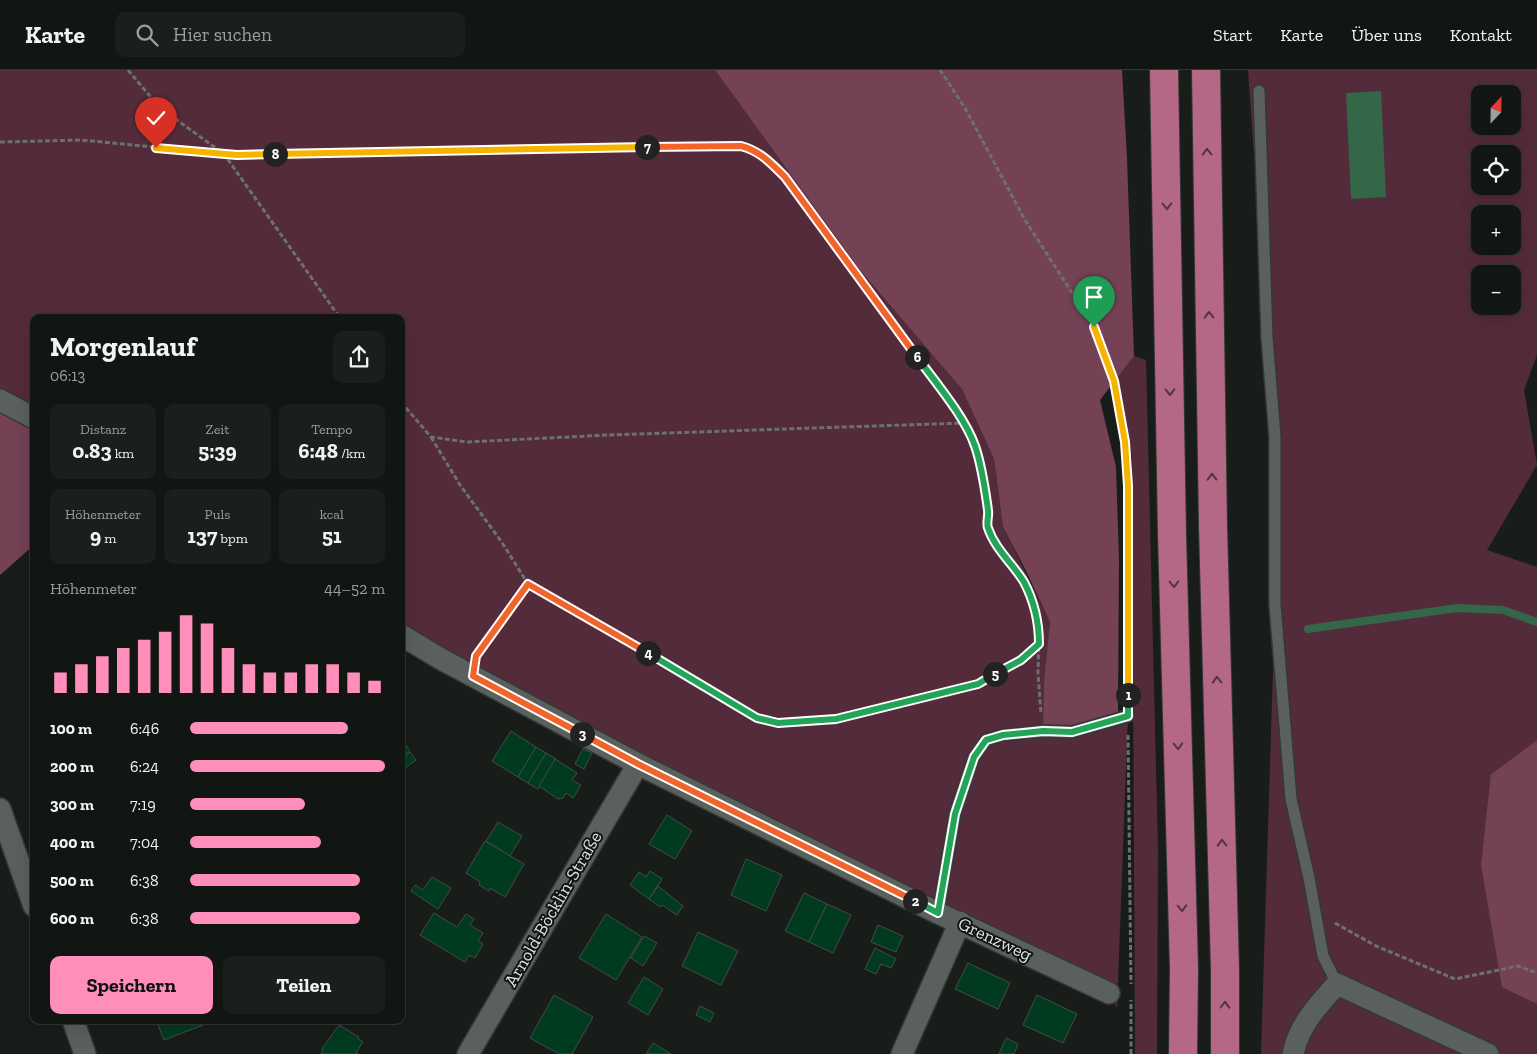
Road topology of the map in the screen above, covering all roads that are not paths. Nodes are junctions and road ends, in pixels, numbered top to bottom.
1 (1164, 70) edge
2 (1206, 70) edge
3 (1259, 91) dead end
4 (0, 400) edge
5 (30, 416) edge
6 (405, 637) edge
7 (1128, 716) road end
8 (638, 764) junction
9 (0, 809) edge
10 (30, 895) edge
11 (938, 913) junction
12 (960, 922) junction
13 (1337, 984) junction
14 (1109, 993) dead end
15 (74, 1024) edge
16 (85, 1054) edge
17 (468, 1054) edge
18 (902, 1054) edge
19 (1183, 1054) edge
20 (1224, 1054) edge
21 (1293, 1054) edge
22 (1488, 1054) edge

1 -> 19 highway
20 -> 2 highway
3 - 13 lane
4 - 5 street
6 - 8 street, Grenzweg
7 - 11 lane
8 - 11 street, Grenzweg
8 - 17 street, Arnold-Böcklin-Straße
9 - 10 street
11 - 12 street, Grenzweg
12 - 14 street, Grenzweg
12 - 18 street
13 - 21 street
13 - 22 street
15 - 16 street

